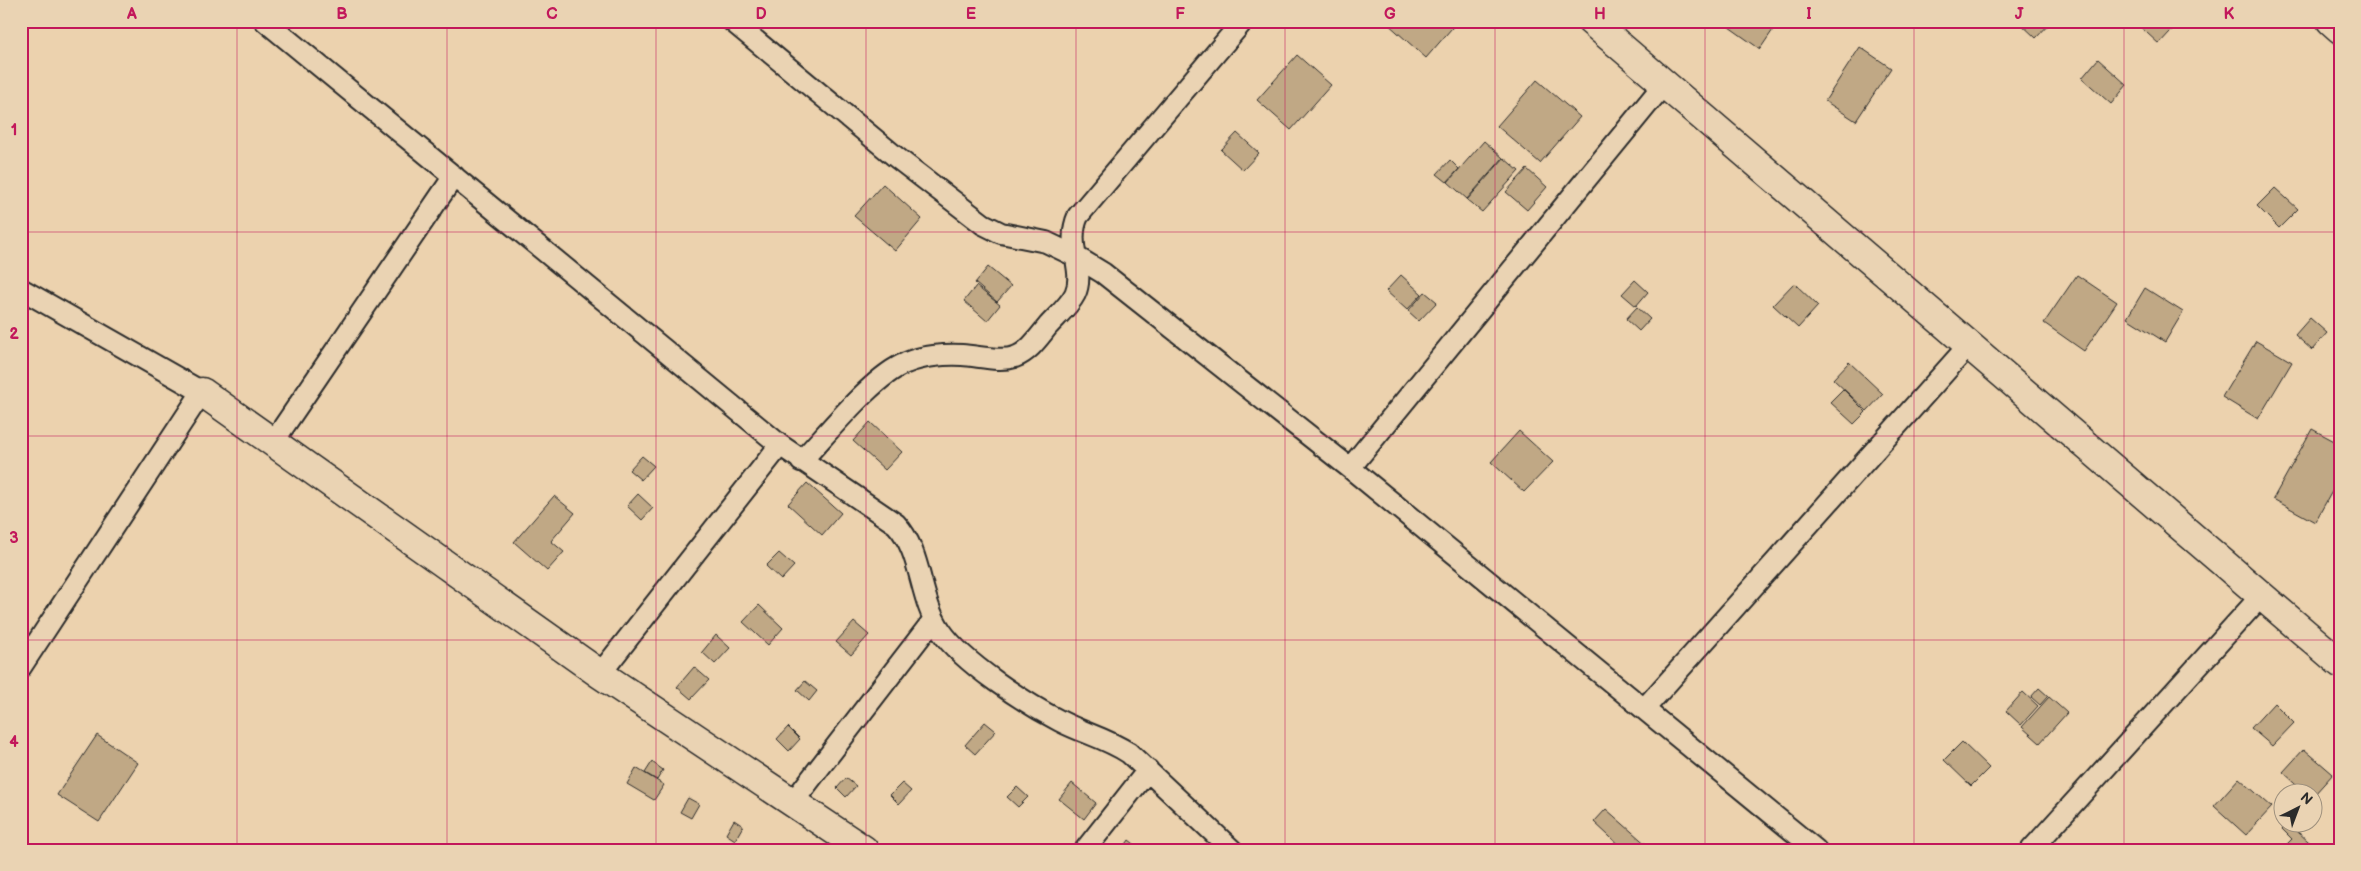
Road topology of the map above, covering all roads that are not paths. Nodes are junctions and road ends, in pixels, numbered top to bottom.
1 (265, 21) edge
2 (732, 21) edge
3 (1243, 21) edge
4 (1591, 21) edge
5 (2331, 21) edge
6 (2340, 29) edge
7 (1664, 84) junction
8 (454, 176) junction
9 (1075, 256) junction
10 (21, 289) edge
11 (1970, 345) junction
12 (202, 392) junction
13 (274, 441) junction
14 (780, 445) junction
15 (801, 461) junction
16 (1350, 468) junction
17 (2262, 595) junction
18 (934, 619) junction
19 (2340, 663) edge
20 (21, 667) edge
21 (600, 674) junction
22 (1644, 709) junction
23 (1148, 770) junction
24 (793, 802) junction
25 (855, 847) edge
26 (1085, 850) edge
27 (1232, 850) edge
28 (1816, 850) edge
29 (2031, 850) edge

1 - 8 lane
2 - 9 lane
3 - 9 lane
4 - 7 street
5 - 6 street
7 - 11 street
7 - 16 lane
8 - 13 lane
8 - 14 lane
9 - 15 lane
9 - 16 lane
10 - 12 lane
11 - 17 street
11 - 22 lane
12 - 13 street
12 - 20 lane
13 - 21 street
14 - 15 lane
14 - 21 lane
15 - 18 lane
16 - 22 lane
17 - 19 street
17 - 29 lane
18 - 23 lane
18 - 24 lane
21 - 24 street
22 - 28 lane
23 - 26 lane
23 - 27 lane
24 - 25 street

